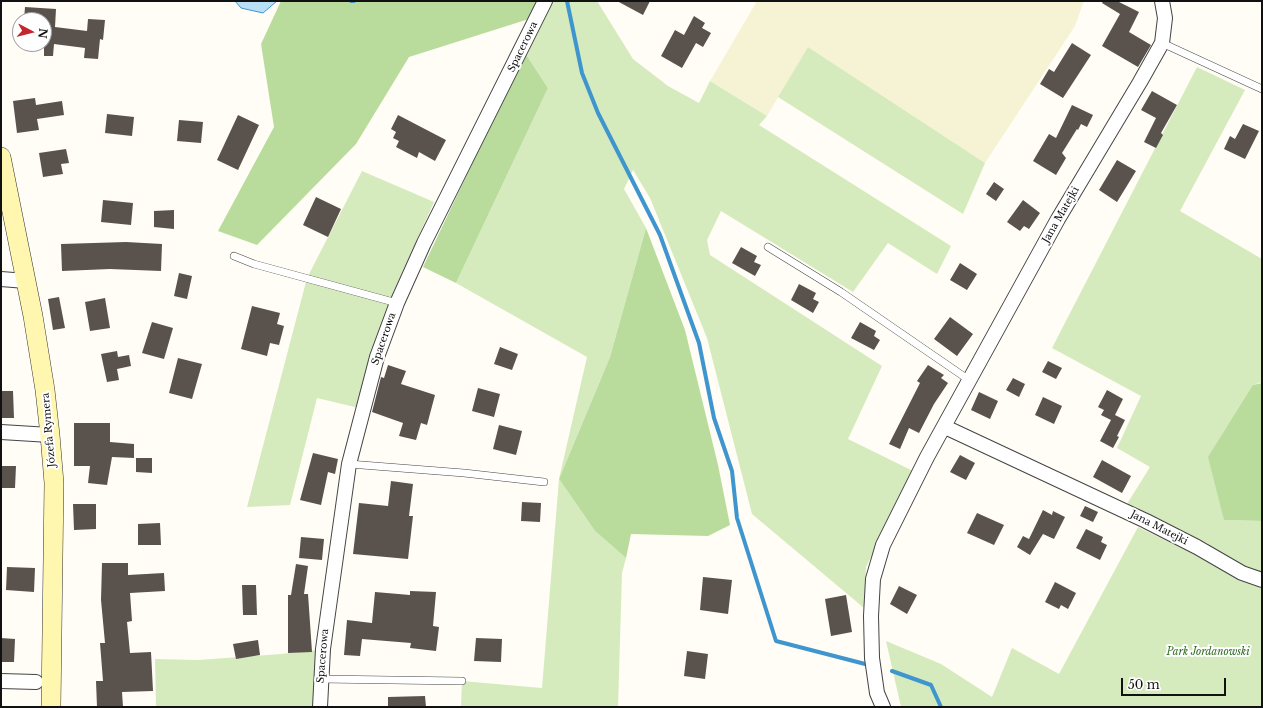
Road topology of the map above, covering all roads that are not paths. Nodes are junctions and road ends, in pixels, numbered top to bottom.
1 (546, 1) edge
2 (1162, 1) edge
3 (1162, 42) junction
4 (1262, 89) edge
5 (1, 157) edge
6 (768, 247) dead end
7 (234, 256) dead end
8 (1, 279) edge
9 (26, 281) junction
10 (397, 302) junction
11 (969, 380) junction
12 (945, 427) junction
13 (1, 432) edge
14 (50, 435) junction
15 (349, 464) junction
16 (544, 482) dead end
17 (1262, 580) edge
18 (321, 679) junction
19 (1, 681) edge
20 (36, 682) dead end
21 (462, 682) dead end
22 (51, 707) edge
23 (320, 707) edge
24 (883, 707) edge

1 - 10 street, Spacerowa
2 - 3 street, Jana Matejki
3 - 4 lane
3 - 11 street, Jana Matejki
5 - 9 street, Józefa Rymera
6 - 11 lane
7 - 10 lane
8 - 9 street
9 - 14 street, Józefa Rymera
10 - 15 street, Spacerowa
11 - 12 street, Jana Matejki
12 - 17 street, Jana Matejki
12 - 24 street, Jana Matejki
13 - 14 street
14 - 22 street, Józefa Rymera
15 - 16 lane
15 - 18 street, Spacerowa
18 - 21 lane
18 - 23 street, Spacerowa
19 - 20 street

